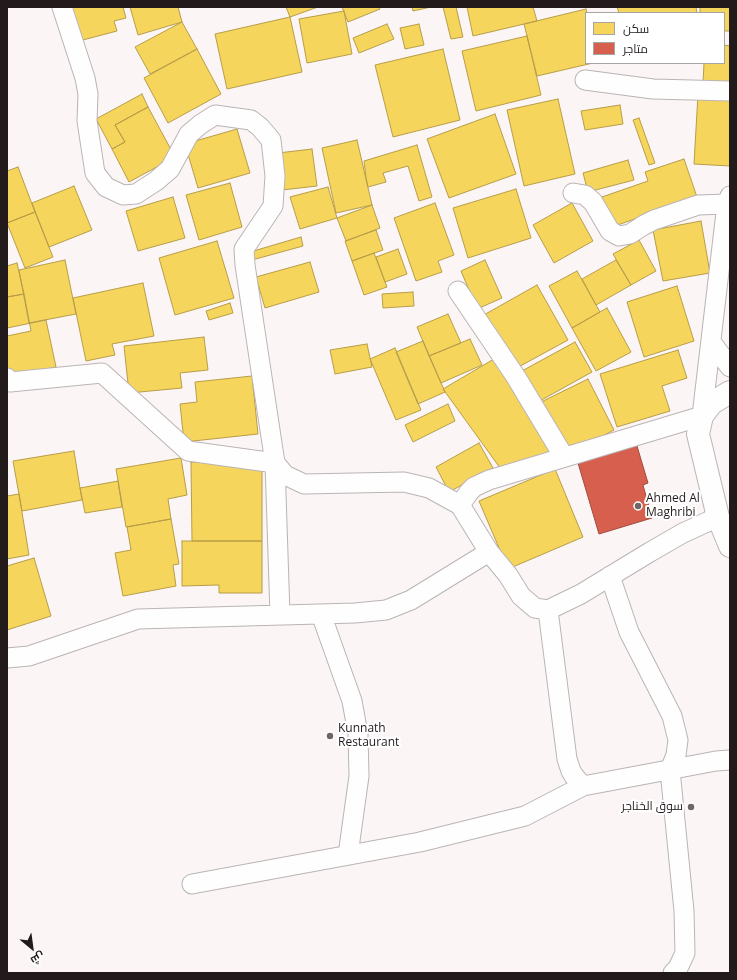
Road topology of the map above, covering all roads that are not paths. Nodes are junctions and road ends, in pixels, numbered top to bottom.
1 (62, 7) edge
2 (585, 80) dead end
3 (730, 91) edge
4 (573, 193) dead end
5 (729, 200) edge
6 (458, 291) dead end
7 (711, 342) junction
8 (730, 368) edge
9 (7, 378) edge
10 (730, 392) edge
11 (702, 416) junction
12 (564, 457) junction
13 (275, 463) junction
14 (460, 505) junction
15 (718, 517) junction
16 (730, 546) edge
17 (489, 552) junction
18 (610, 576) junction
19 (548, 610) junction
20 (321, 614) junction
21 (280, 615) junction
22 (7, 658) edge
23 (730, 760) edge
24 (670, 770) junction
25 (583, 786) junction
26 (348, 855) junction
27 (192, 884) dead end
28 (673, 973) edge

1 - 13 street
2 - 3 street
4 - 5 street
5 - 7 street
6 - 12 street
7 - 8 street
7 - 11 street
9 - 13 street
10 - 11 street
11 - 12 street
11 - 15 street
12 - 14 street
13 - 14 street
13 - 21 street
14 - 17 street
15 - 16 street
15 - 18 street
17 - 19 street
17 - 20 street
18 - 19 street
18 - 24 street
19 - 25 street
20 - 21 street
20 - 26 street
21 - 22 street
23 - 24 street
24 - 25 street
24 - 28 street
25 - 26 street
26 - 27 street

